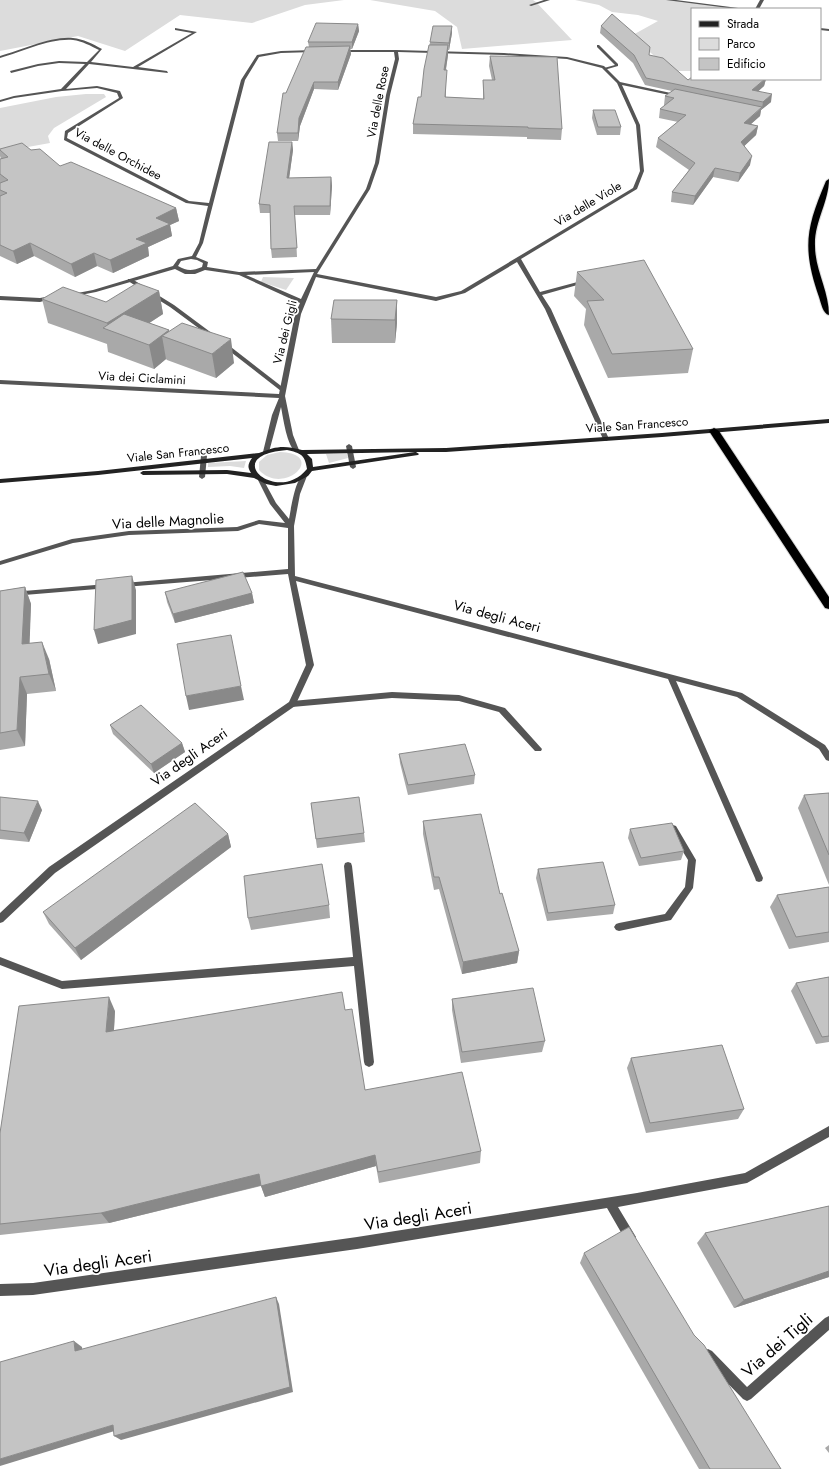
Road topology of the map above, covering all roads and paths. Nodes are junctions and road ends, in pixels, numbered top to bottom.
1 (548, 0) edge
2 (668, 0) edge
3 (531, 5) dead end
4 (736, 8) edge
5 (176, 29) dead end
6 (598, 46) dead end
7 (317, 51) edge
8 (331, 51) edge
9 (396, 51) junction
10 (0, 58) edge
11 (88, 63) junction
12 (134, 68) junction
13 (606, 70) junction
14 (11, 72) dead end
15 (167, 72) dead end
16 (620, 83) junction
17 (62, 90) junction
18 (686, 97) edge
19 (0, 101) edge
20 (829, 181) edge
21 (210, 205) junction
22 (193, 258) junction
23 (518, 259) junction
24 (175, 268) junction
25 (204, 268) junction
26 (317, 270) junction
27 (239, 274) junction
28 (314, 275) junction
29 (130, 280) junction
30 (589, 281) edge
31 (539, 294) junction
32 (63, 296) edge
33 (55, 297) edge
34 (0, 298) edge
35 (303, 302) junction
36 (829, 313) edge
37 (0, 382) edge
38 (283, 393) junction
39 (829, 421) edge
40 (714, 430) junction
41 (606, 439) junction
42 (350, 448) junction
43 (446, 450) junction
44 (299, 451) junction
45 (263, 454) junction
46 (203, 459) junction
47 (353, 466) junction
48 (310, 469) junction
49 (98, 473) junction
50 (202, 475) junction
51 (304, 476) junction
52 (258, 478) junction
53 (0, 481) edge
54 (291, 526) junction
55 (0, 563) edge
56 (292, 574) junction
57 (0, 595) edge
58 (827, 601) edge
59 (671, 678) junction
60 (292, 704) junction
61 (538, 749) dead end
62 (829, 758) edge
63 (672, 827) edge
64 (348, 866) dead end
65 (759, 878) dead end
66 (0, 919) edge
67 (619, 927) dead end
68 (358, 960) junction
69 (0, 961) edge
70 (369, 1062) dead end
71 (829, 1131) edge
72 (609, 1202) junction
73 (637, 1250) edge
74 (0, 1290) edge
75 (829, 1322) edge
76 (702, 1349) edge

1 - 3 street
2 - 4 street
5 - 12 street
6 - 13 street
7 - 21 street
8 - 9 street, Via delle Rose
9 - 13 street, Via delle Viole
9 - 26 street, Via delle Rose
10 - 11 street
11 - 12 street
11 - 14 street
11 - 17 street
12 - 15 street
13 - 16 street, Via delle Viole
16 - 18 street
16 - 23 street, Via delle Viole
17 - 19 street, Via delle Orchidee
17 - 21 street, Via delle Orchidee
20 - 36 highway
21 - 22 street
22 - 24 street
22 - 25 street
23 - 28 street, Via delle Viole
23 - 31 street
24 - 25 street
24 - 29 street
25 - 27 street
26 - 27 street
26 - 28 street, Via delle Rose
27 - 35 street
28 - 35 street, Via dei Gigli
29 - 32 street
29 - 38 street
30 - 31 street
31 - 41 street
33 - 34 street
35 - 38 street, Via dei Gigli
37 - 38 street, Via dei Ciclamini
38 - 44 street, Via dei Gigli
38 - 45 street, Via dei Gigli
39 - 40 street, Viale San Francesco
40 - 41 street, Viale San Francesco
40 - 58 highway
41 - 43 street, Viale San Francesco
42 - 43 street, Viale San Francesco
42 - 44 street, Viale San Francesco
42 - 47 street
43 - 47 street, Viale San Francesco
44 - 45 street
44 - 48 street
45 - 46 street, Viale San Francesco
45 - 52 street
46 - 49 street, Viale San Francesco
46 - 50 street
47 - 48 street, Viale San Francesco
48 - 51 street
49 - 50 street, Viale San Francesco
49 - 53 street, Viale San Francesco
50 - 52 street, Viale San Francesco
51 - 52 street
51 - 54 street
52 - 54 street
54 - 55 street, Via delle Magnolie
54 - 56 street
56 - 57 street, Via degli Aceri
56 - 59 street, Via degli Aceri
56 - 60 street
59 - 62 street, Via degli Aceri
59 - 65 street
60 - 61 street
60 - 66 street, Via degli Aceri
63 - 67 street
64 - 68 street
68 - 69 street
68 - 70 street
71 - 72 street, Via degli Aceri
72 - 73 street
72 - 74 street, Via degli Aceri
75 - 76 street, Via dei Tigli

